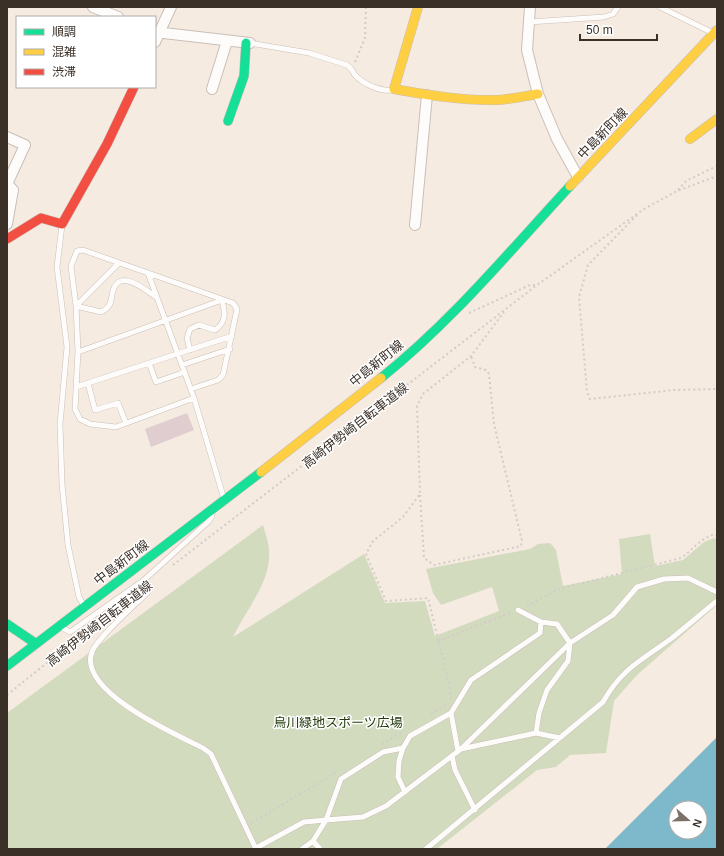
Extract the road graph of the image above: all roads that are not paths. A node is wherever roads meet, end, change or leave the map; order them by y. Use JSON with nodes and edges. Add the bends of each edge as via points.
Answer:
{"nodes":[{"id":1,"x":93,"y":7,"type":"edge"},
{"id":2,"x":171,"y":7,"type":"edge"},
{"id":3,"x":418,"y":7,"type":"edge"},
{"id":4,"x":530,"y":7,"type":"edge"},
{"id":5,"x":618,"y":7,"type":"edge"},
{"id":6,"x":660,"y":7,"type":"edge"},
{"id":7,"x":116,"y":16,"type":"edge"},
{"id":8,"x":529,"y":22,"type":"junction"},
{"id":9,"x":716,"y":33,"type":"edge"},
{"id":10,"x":156,"y":36,"type":"edge"},
{"id":11,"x":227,"y":41,"type":"junction"},
{"id":12,"x":248,"y":43,"type":"junction"},
{"id":13,"x":134,"y":88,"type":"edge"},
{"id":14,"x":212,"y":89,"type":"dead end"},
{"id":15,"x":394,"y":89,"type":"junction"},
{"id":16,"x":538,"y":94,"type":"junction"},
{"id":17,"x":427,"y":95,"type":"junction"},
{"id":18,"x":717,"y":119,"type":"edge"},
{"id":19,"x":228,"y":121,"type":"dead end"},
{"id":20,"x":7,"y":137,"type":"edge"},
{"id":21,"x":690,"y":139,"type":"dead end"},
{"id":22,"x":578,"y":177,"type":"junction"},
{"id":23,"x":7,"y":184,"type":"edge"},
{"id":24,"x":7,"y":224,"type":"edge"},
{"id":25,"x":62,"y":224,"type":"junction"},
{"id":26,"x":415,"y":225,"type":"dead end"},
{"id":27,"x":8,"y":236,"type":"edge"},
{"id":28,"x":119,"y":264,"type":"junction"},
{"id":29,"x":148,"y":273,"type":"junction"},
{"id":30,"x":156,"y":296,"type":"junction"},
{"id":31,"x":222,"y":300,"type":"junction"},
{"id":32,"x":76,"y":306,"type":"junction"},
{"id":33,"x":166,"y":320,"type":"junction"},
{"id":34,"x":232,"y":336,"type":"junction"},
{"id":35,"x":230,"y":349,"type":"junction"},
{"id":36,"x":190,"y":350,"type":"junction"},
{"id":37,"x":78,"y":352,"type":"junction"},
{"id":38,"x":178,"y":354,"type":"junction"},
{"id":39,"x":149,"y":363,"type":"junction"},
{"id":40,"x":182,"y":365,"type":"junction"},
{"id":41,"x":185,"y":372,"type":"junction"},
{"id":42,"x":88,"y":383,"type":"junction"},
{"id":43,"x":76,"y":387,"type":"junction"},
{"id":44,"x":191,"y":389,"type":"junction"},
{"id":45,"x":194,"y":398,"type":"junction"},
{"id":46,"x":126,"y":423,"type":"junction"},
{"id":47,"x":221,"y":503,"type":"junction"},
{"id":48,"x":144,"y":580,"type":"junction"},
{"id":49,"x":717,"y":592,"type":"edge"},
{"id":50,"x":717,"y":601,"type":"edge"},
{"id":51,"x":84,"y":606,"type":"junction"},
{"id":52,"x":518,"y":610,"type":"road end"},
{"id":53,"x":541,"y":622,"type":"junction"},
{"id":54,"x":7,"y":624,"type":"edge"},
{"id":55,"x":59,"y":626,"type":"junction"},
{"id":56,"x":35,"y":643,"type":"junction"},
{"id":57,"x":570,"y":643,"type":"junction"},
{"id":58,"x":7,"y":666,"type":"edge"},
{"id":59,"x":451,"y":713,"type":"junction"},
{"id":60,"x":536,"y":733,"type":"junction"},
{"id":61,"x":560,"y":738,"type":"junction"},
{"id":62,"x":404,"y":748,"type":"junction"},
{"id":63,"x":459,"y":750,"type":"junction"},
{"id":64,"x":452,"y":756,"type":"junction"},
{"id":65,"x":405,"y":792,"type":"junction"},
{"id":66,"x":475,"y":810,"type":"junction"},
{"id":67,"x":326,"y":820,"type":"junction"},
{"id":68,"x":313,"y":841,"type":"junction"},
{"id":69,"x":256,"y":849,"type":"edge"},
{"id":70,"x":302,"y":849,"type":"edge"},
{"id":71,"x":320,"y":849,"type":"edge"},
{"id":72,"x":426,"y":849,"type":"edge"}],
"edges":[{"from":1,"to":7,"type":"street"},
{"from":2,"to":10,"type":"street"},
{"from":3,"to":15,"type":"main road"},
{"from":4,"to":8,"type":"street"},
{"from":5,"to":8,"type":"lane","via":[[613,14],[604,17]]},
{"from":6,"to":9,"type":"lane"},
{"from":8,"to":16,"type":"street","via":[[527,50]]},
{"from":9,"to":22,"type":"main road","name":"中島新町線"},
{"from":10,"to":11,"type":"street","via":[[181,34]]},
{"from":11,"to":12,"type":"street"},
{"from":11,"to":14,"type":"street"},
{"from":12,"to":15,"type":"lane","via":[[309,53],[347,65],[369,84],[385,91]]},
{"from":12,"to":19,"type":"main road","via":[[244,76]]},
{"from":13,"to":25,"type":"main road","via":[[107,144]]},
{"from":15,"to":17,"type":"main road"},
{"from":16,"to":17,"type":"main road","via":[[510,99]]},
{"from":16,"to":22,"type":"street","via":[[556,139]]},
{"from":17,"to":26,"type":"street"},
{"from":18,"to":21,"type":"main road"},
{"from":20,"to":23,"type":"street","via":[[25,145]]},
{"from":22,"to":47,"type":"main road","name":"中島新町線","via":[[439,328],[407,357]]},
{"from":23,"to":24,"type":"street","via":[[13,190]]},
{"from":25,"to":27,"type":"main road","via":[[41,218]]},
{"from":25,"to":51,"type":"lane","via":[[57,267],[66,347],[60,424],[62,484],[68,545],[79,597]]},
{"from":28,"to":29,"type":"lane"},
{"from":28,"to":32,"type":"lane"},
{"from":28,"to":32,"type":"lane","via":[[84,250],[77,251],[71,266]]},
{"from":29,"to":30,"type":"lane"},
{"from":29,"to":31,"type":"lane"},
{"from":30,"to":32,"type":"lane","via":[[127,280],[119,282],[115,287],[112,302],[101,312]]},
{"from":30,"to":33,"type":"lane"},
{"from":31,"to":33,"type":"lane"},
{"from":31,"to":34,"type":"lane","via":[[233,303],[238,308]]},
{"from":31,"to":36,"type":"lane","via":[[225,311],[222,326],[215,330],[199,325],[190,329],[187,338]]},
{"from":32,"to":37,"type":"lane"},
{"from":33,"to":37,"type":"lane"},
{"from":33,"to":38,"type":"lane"},
{"from":34,"to":35,"type":"lane"},
{"from":34,"to":36,"type":"lane"},
{"from":35,"to":40,"type":"lane"},
{"from":35,"to":44,"type":"lane","via":[[223,375],[218,380]]},
{"from":36,"to":38,"type":"lane"},
{"from":37,"to":43,"type":"lane"},
{"from":38,"to":39,"type":"lane"},
{"from":38,"to":40,"type":"lane"},
{"from":39,"to":41,"type":"lane","via":[[156,382]]},
{"from":39,"to":42,"type":"lane"},
{"from":40,"to":41,"type":"lane"},
{"from":41,"to":44,"type":"lane"},
{"from":42,"to":43,"type":"lane"},
{"from":42,"to":46,"type":"lane","via":[[95,410],[118,403]]},
{"from":43,"to":46,"type":"lane","via":[[75,410],[80,418],[90,424],[116,427]]},
{"from":44,"to":45,"type":"lane"},
{"from":45,"to":46,"type":"lane"},
{"from":45,"to":47,"type":"lane"},
{"from":47,"to":48,"type":"lane","via":[[209,521]]},
{"from":47,"to":51,"type":"main road","name":"中島新町線"},
{"from":48,"to":55,"type":"lane","via":[[70,632]]},
{"from":48,"to":69,"type":"lane","via":[[148,584],[148,592],[96,644],[92,652],[90,659],[96,678],[130,709],[211,754]]},
{"from":49,"to":57,"type":"lane","via":[[688,578],[664,579],[637,587],[613,615]]},
{"from":50,"to":61,"type":"lane","via":[[672,638],[631,666],[613,684],[603,702]]},
{"from":51,"to":55,"type":"main road","name":"中島新町線"},
{"from":52,"to":53,"type":"lane"},
{"from":53,"to":57,"type":"lane","via":[[557,624]]},
{"from":53,"to":59,"type":"lane","via":[[540,633],[471,680]]},
{"from":54,"to":56,"type":"main road"},
{"from":55,"to":56,"type":"main road","name":"中島新町線"},
{"from":56,"to":58,"type":"main road","name":"中島新町線"},
{"from":57,"to":60,"type":"lane","via":[[568,661],[547,690],[539,713]]},
{"from":57,"to":63,"type":"lane"},
{"from":59,"to":62,"type":"lane","via":[[410,736]]},
{"from":59,"to":63,"type":"lane"},
{"from":60,"to":61,"type":"lane"},
{"from":60,"to":63,"type":"lane"},
{"from":61,"to":66,"type":"lane"},
{"from":62,"to":65,"type":"lane","via":[[399,761],[398,777]]},
{"from":62,"to":67,"type":"lane","via":[[383,752],[341,779]]},
{"from":63,"to":64,"type":"lane"},
{"from":64,"to":65,"type":"lane"},
{"from":64,"to":66,"type":"lane","via":[[455,770]]},
{"from":65,"to":67,"type":"lane","via":[[386,806],[363,817]]},
{"from":66,"to":72,"type":"lane"},
{"from":67,"to":68,"type":"lane"},
{"from":67,"to":69,"type":"lane","via":[[304,822]]},
{"from":68,"to":70,"type":"lane"},
{"from":68,"to":71,"type":"lane"}]}
